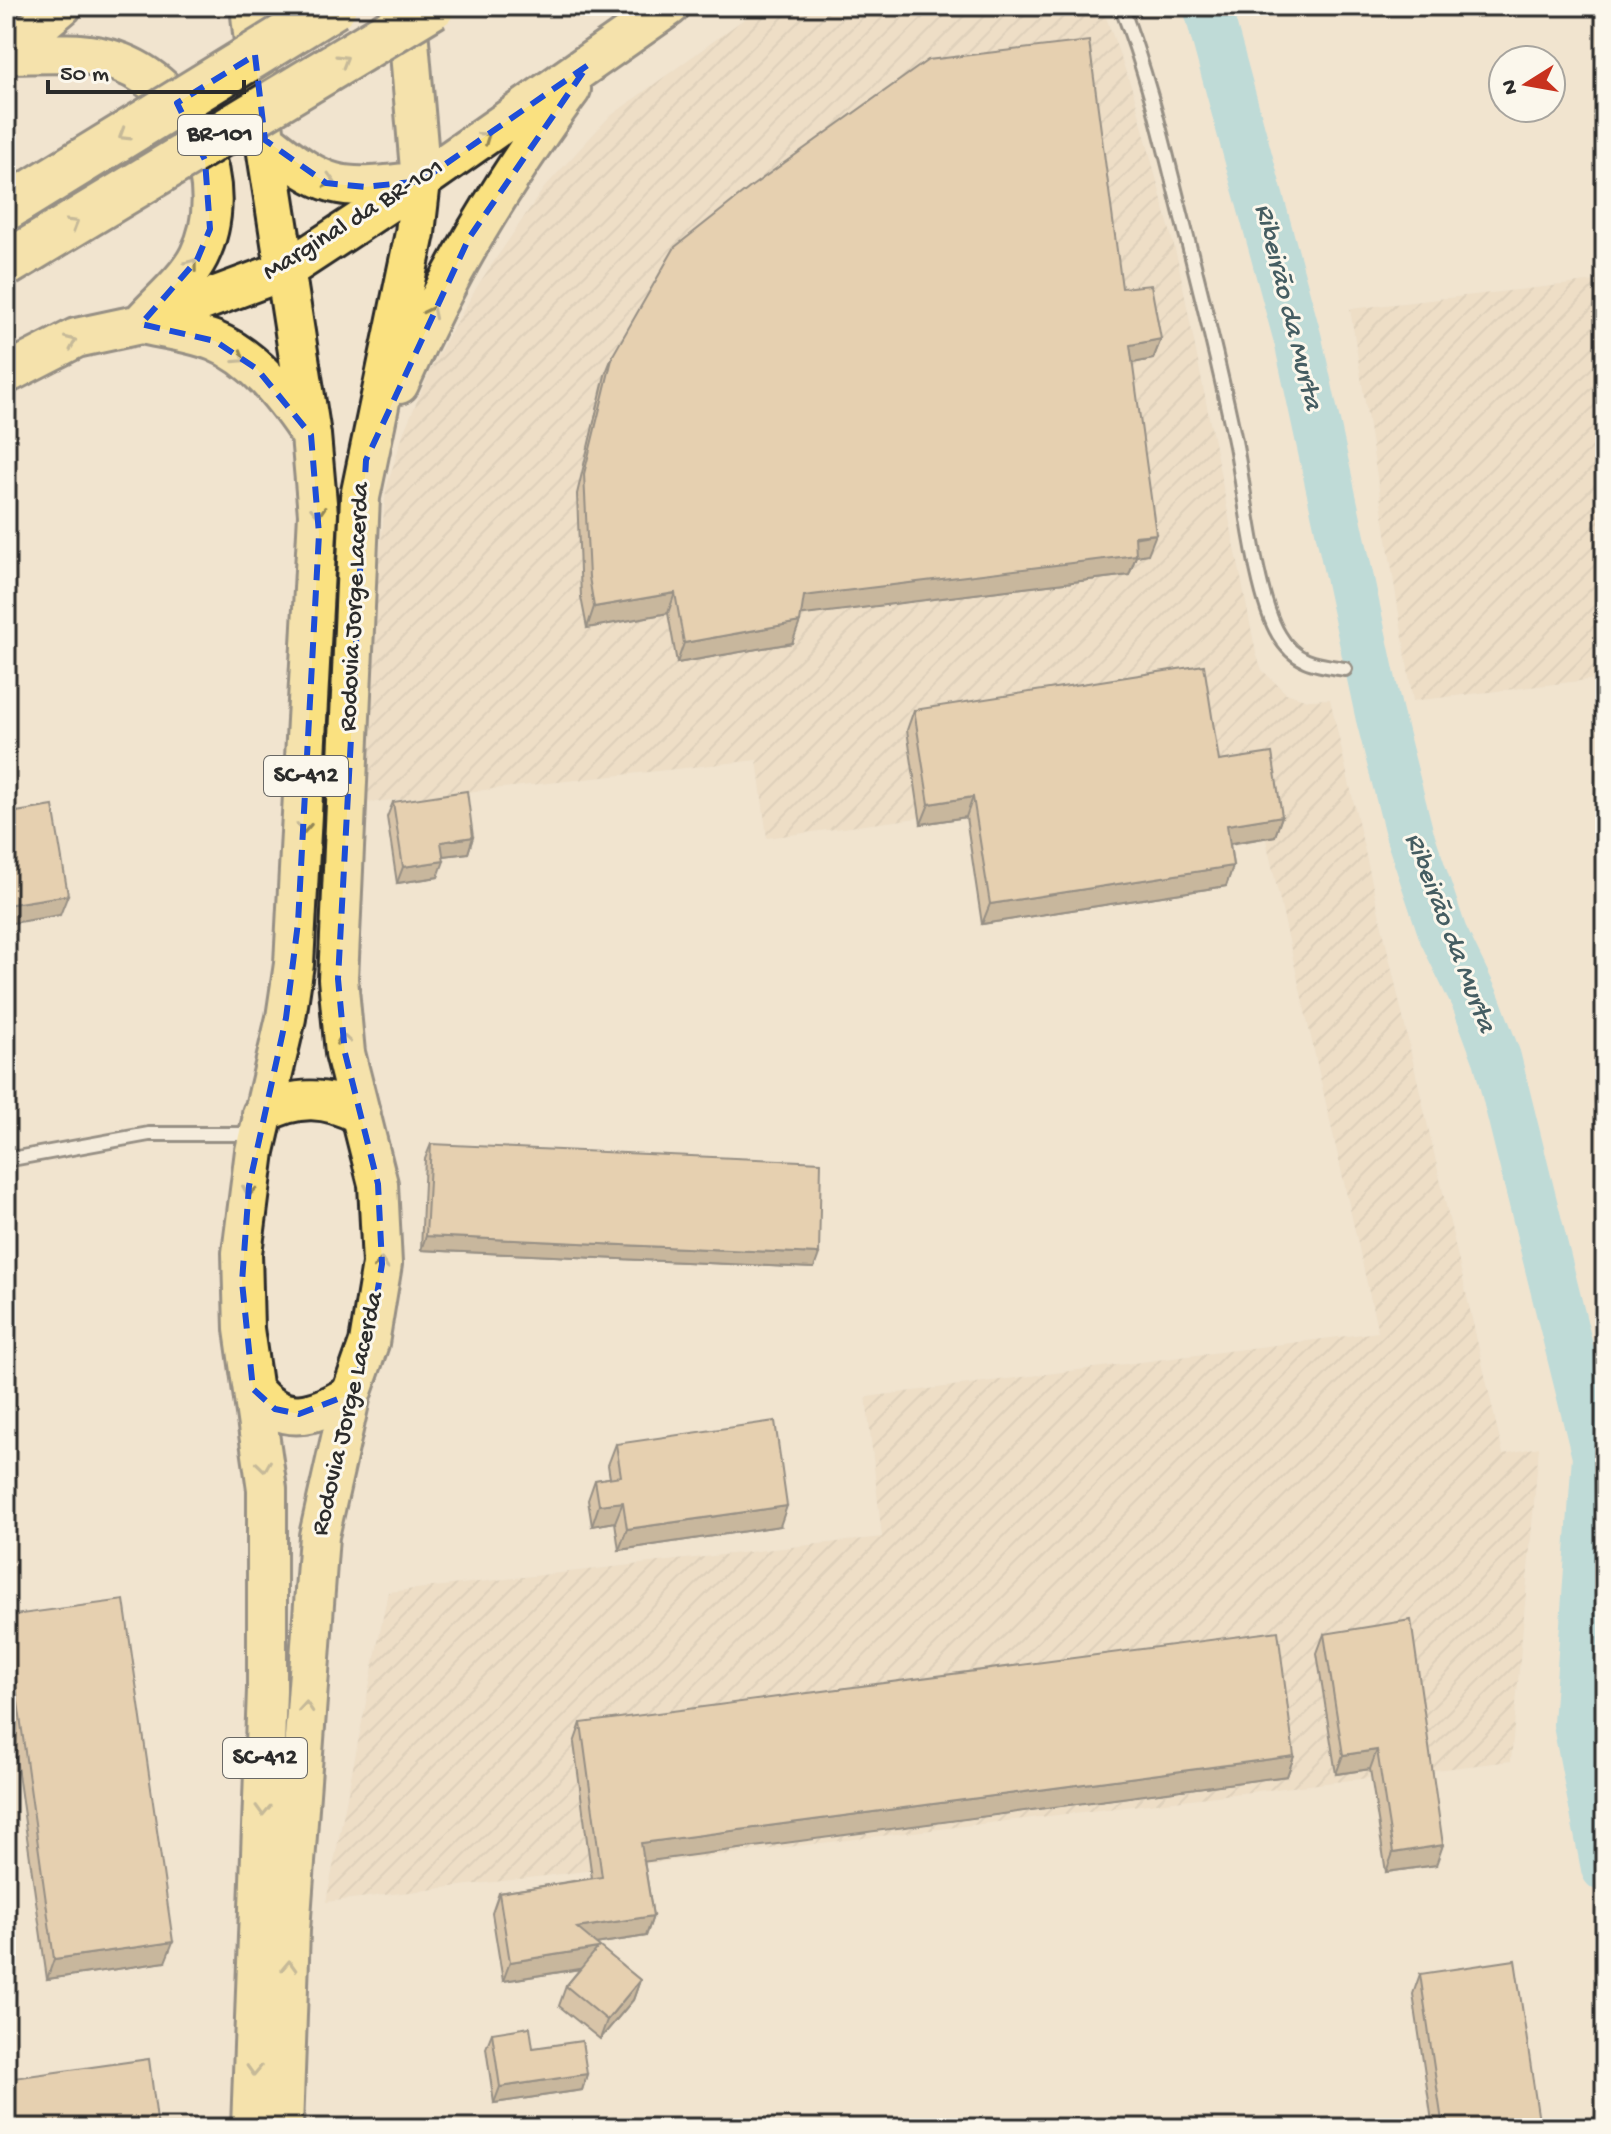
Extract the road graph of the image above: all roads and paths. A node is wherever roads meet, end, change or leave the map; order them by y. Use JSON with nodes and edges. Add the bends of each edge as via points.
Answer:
{"nodes":[{"id":1,"x":62,"y":6,"type":"edge"},
{"id":2,"x":250,"y":6,"type":"edge"},
{"id":3,"x":334,"y":6,"type":"edge"},
{"id":4,"x":406,"y":6,"type":"edge"},
{"id":5,"x":433,"y":6,"type":"edge"},
{"id":6,"x":670,"y":6,"type":"edge"},
{"id":7,"x":1121,"y":6,"type":"edge"},
{"id":8,"x":6,"y":54,"type":"edge"},
{"id":9,"x":588,"y":65,"type":"junction"},
{"id":10,"x":265,"y":140,"type":"junction"},
{"id":11,"x":421,"y":181,"type":"junction"},
{"id":12,"x":6,"y":208,"type":"edge"},
{"id":13,"x":6,"y":264,"type":"edge"},
{"id":14,"x":286,"y":270,"type":"junction"},
{"id":15,"x":141,"y":324,"type":"junction"},
{"id":16,"x":6,"y":374,"type":"edge"},
{"id":17,"x":311,"y":435,"type":"junction"},
{"id":18,"x":366,"y":460,"type":"junction"},
{"id":19,"x":1345,"y":669,"type":"dead end"},
{"id":20,"x":361,"y":1115,"type":"junction"},
{"id":21,"x":260,"y":1124,"type":"junction"},
{"id":22,"x":6,"y":1160,"type":"edge"},
{"id":23,"x":253,"y":1389,"type":"junction"},
{"id":24,"x":351,"y":1394,"type":"junction"},
{"id":25,"x":251,"y":2128,"type":"edge"},
{"id":26,"x":283,"y":2128,"type":"edge"}],
"edges":[{"from":1,"to":8,"type":"main road"},
{"from":2,"to":10,"type":"main road","name":"Rodovia Jorge Lacerda"},
{"from":3,"to":12,"type":"highway","number":"BR-101","one_way":true,"bridge":true},
{"from":4,"to":11,"type":"main road","name":"Rodovia Jorge Lacerda"},
{"from":13,"to":5,"type":"highway","number":"BR-101","one_way":true,"bridge":true},
{"from":6,"to":9,"type":"main road","name":"Marginal da BR-101"},
{"from":7,"to":19,"type":"lane","via":[[1143,61],[1192,258],[1266,604],[1292,653],[1307,664]]},
{"from":15,"to":8,"type":"main road","one_way":true,"via":[[197,260],[210,229],[212,198],[191,124],[171,94],[120,62],[84,54]]},
{"from":11,"to":9,"type":"main road","name":"Marginal da BR-101","one_way":true},
{"from":18,"to":9,"type":"main road","one_way":true,"via":[[428,315],[469,238]]},
{"from":10,"to":11,"type":"main road","one_way":true,"via":[[326,183],[365,187]]},
{"from":10,"to":14,"type":"main road","name":"Rodovia Jorge Lacerda"},
{"from":11,"to":14,"type":"main road","name":"Marginal da BR-101"},
{"from":11,"to":18,"type":"main road","name":"Rodovia Jorge Lacerda","number":"SC-412","via":[[415,233]]},
{"from":14,"to":15,"type":"main road","name":"Marginal da BR-101"},
{"from":14,"to":17,"type":"main road","name":"Rodovia Jorge Lacerda","number":"SC-412"},
{"from":16,"to":15,"type":"main road","name":"Marginal da BR-101","one_way":true,"via":[[76,338]]},
{"from":15,"to":17,"type":"main road","one_way":true,"via":[[215,341],[257,369]]},
{"from":17,"to":21,"type":"main road","name":"Rodovia Jorge Lacerda","number":"SC-412","one_way":true,"via":[[319,543],[298,923],[286,1018]]},
{"from":20,"to":18,"type":"main road","name":"Rodovia Jorge Lacerda","number":"SC-412","one_way":true,"via":[[345,1053],[338,979],[358,530]]},
{"from":20,"to":21,"type":"main road","via":[[311,1099],[277,1106]]},
{"from":24,"to":20,"type":"main road","name":"Rodovia Jorge Lacerda","number":"SC-412","one_way":true,"via":[[369,1343],[382,1264],[378,1184]]},
{"from":21,"to":22,"type":"lane","via":[[149,1134]]},
{"from":21,"to":23,"type":"main road","name":"Rodovia Jorge Lacerda","number":"SC-412","one_way":true,"via":[[242,1267]]},
{"from":23,"to":24,"type":"main road","via":[[275,1409],[299,1414],[329,1407]]},
{"from":23,"to":25,"type":"main road","name":"Rodovia Jorge Lacerda","number":"SC-412","one_way":true,"via":[[267,1489],[267,1644]]},
{"from":26,"to":24,"type":"main road","name":"Rodovia Jorge Lacerda","number":"SC-412","one_way":true,"via":[[290,1930],[317,1551]]}]}
